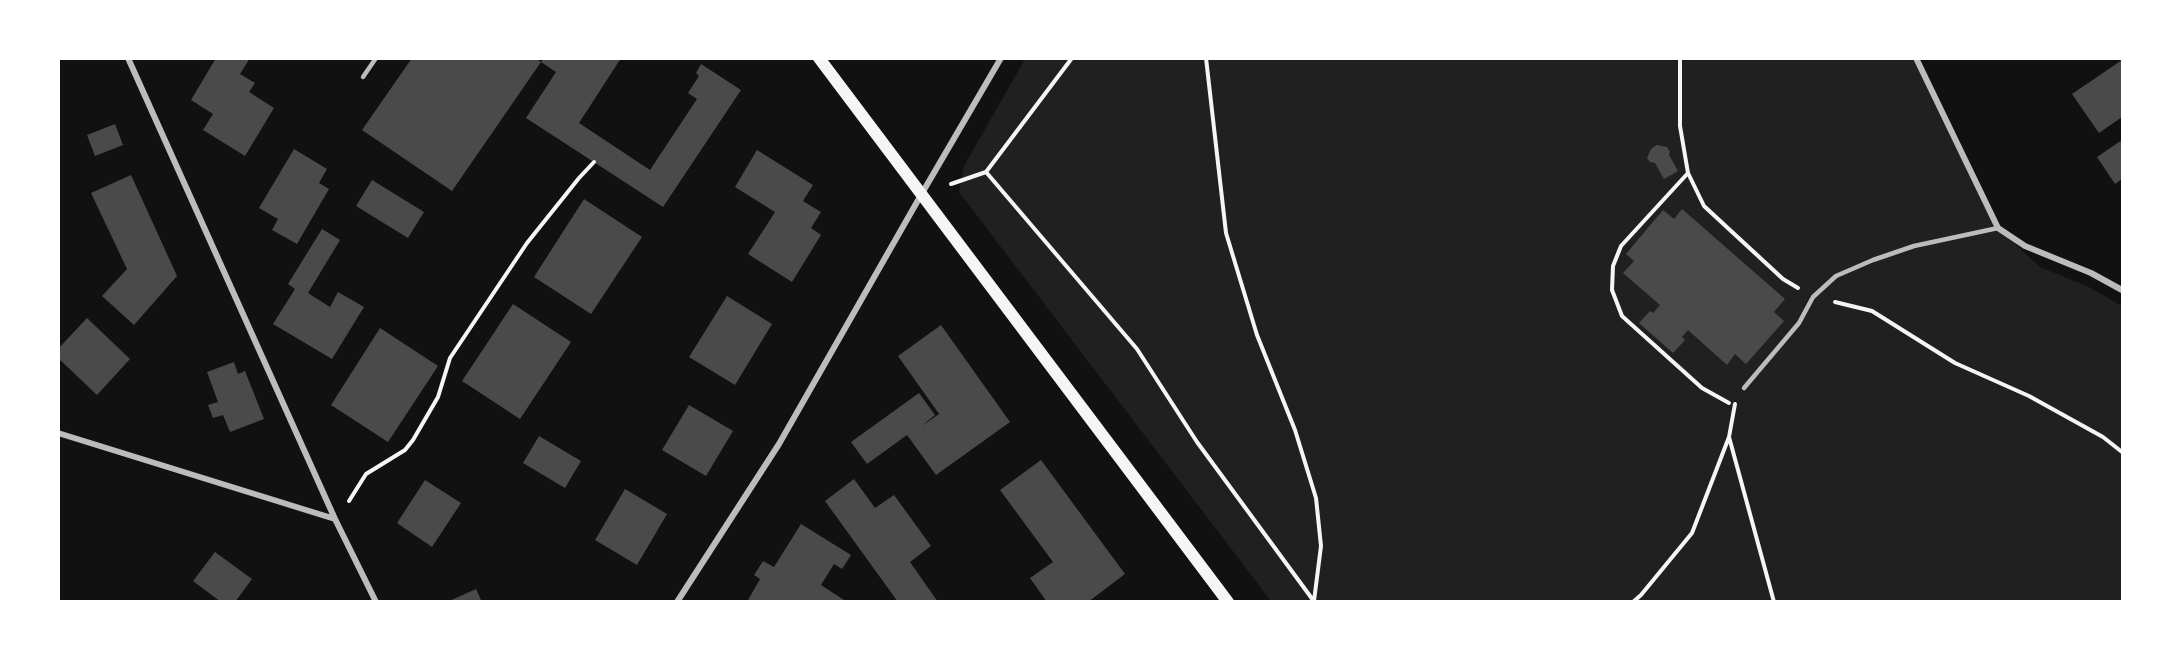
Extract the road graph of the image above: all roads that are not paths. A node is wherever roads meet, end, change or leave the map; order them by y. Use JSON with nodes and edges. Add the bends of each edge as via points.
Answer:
{"nodes":[{"id":1,"x":128,"y":58,"type":"edge"},
{"id":2,"x":376,"y":58,"type":"edge"},
{"id":3,"x":819,"y":58,"type":"edge"},
{"id":4,"x":1001,"y":58,"type":"edge"},
{"id":5,"x":1916,"y":58,"type":"edge"},
{"id":6,"x":363,"y":77,"type":"dead end"},
{"id":7,"x":921,"y":195,"type":"junction"},
{"id":8,"x":1998,"y":228,"type":"junction"},
{"id":9,"x":2122,"y":290,"type":"edge"},
{"id":10,"x":1744,"y":388,"type":"road end"},
{"id":11,"x":58,"y":433,"type":"edge"},
{"id":12,"x":335,"y":519,"type":"junction"},
{"id":13,"x":376,"y":602,"type":"edge"},
{"id":14,"x":677,"y":602,"type":"edge"},
{"id":15,"x":1228,"y":602,"type":"edge"}],
"edges":[{"from":1,"to":12,"type":"street"},
{"from":2,"to":6,"type":"lane"},
{"from":3,"to":7,"type":"main road"},
{"from":4,"to":7,"type":"street"},
{"from":5,"to":8,"type":"street"},
{"from":7,"to":14,"type":"street","via":[[779,444]]},
{"from":7,"to":15,"type":"main road"},
{"from":8,"to":9,"type":"street","via":[[2025,246]]},
{"from":8,"to":10,"type":"lane","via":[[1914,246],[1836,276],[1813,297],[1799,323]]},
{"from":11,"to":12,"type":"street"},
{"from":12,"to":13,"type":"street"}]}
